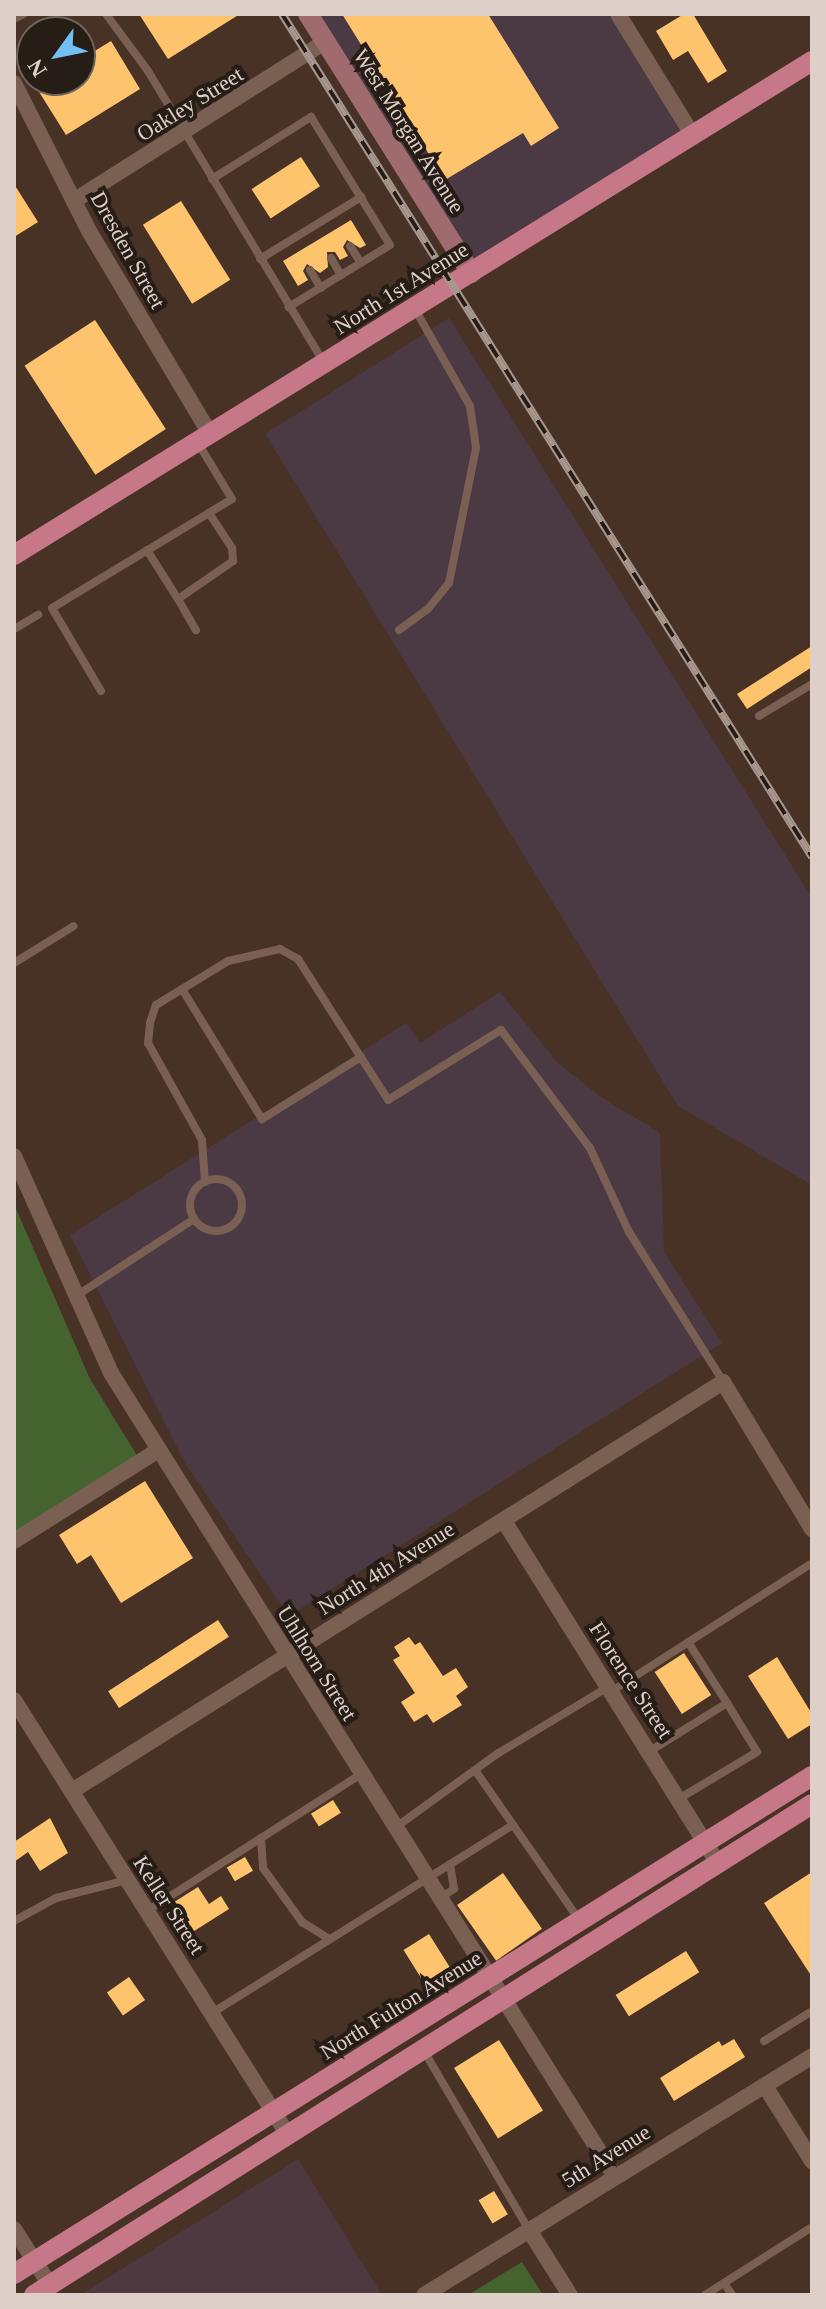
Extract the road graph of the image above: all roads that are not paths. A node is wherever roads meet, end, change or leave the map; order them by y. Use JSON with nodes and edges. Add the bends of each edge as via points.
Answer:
{"nodes":[{"id":1,"x":24,"y":14,"type":"edge"},
{"id":2,"x":106,"y":14,"type":"edge"},
{"id":3,"x":308,"y":14,"type":"edge"},
{"id":4,"x":623,"y":16,"type":"edge"},
{"id":5,"x":14,"y":19,"type":"edge"},
{"id":6,"x":325,"y":42,"type":"junction"},
{"id":7,"x":812,"y":61,"type":"edge"},
{"id":8,"x":14,"y":83,"type":"edge"},
{"id":9,"x":185,"y":133,"type":"junction"},
{"id":10,"x":693,"y":136,"type":"junction"},
{"id":11,"x":212,"y":179,"type":"junction"},
{"id":12,"x":361,"y":197,"type":"junction"},
{"id":13,"x":75,"y":200,"type":"junction"},
{"id":14,"x":350,"y":246,"type":"dead end"},
{"id":15,"x":331,"y":258,"type":"dead end"},
{"id":16,"x":260,"y":259,"type":"junction"},
{"id":17,"x":361,"y":263,"type":"junction"},
{"id":18,"x":310,"y":270,"type":"dead end"},
{"id":19,"x":471,"y":273,"type":"junction"},
{"id":20,"x":341,"y":275,"type":"junction"},
{"id":21,"x":321,"y":288,"type":"junction"},
{"id":22,"x":289,"y":307,"type":"junction"},
{"id":23,"x":414,"y":308,"type":"junction"},
{"id":24,"x":325,"y":364,"type":"junction"},
{"id":25,"x":204,"y":438,"type":"junction"},
{"id":26,"x":209,"y":513,"type":"junction"},
{"id":27,"x":147,"y":550,"type":"junction"},
{"id":28,"x":14,"y":555,"type":"edge"},
{"id":29,"x":178,"y":599,"type":"junction"},
{"id":30,"x":38,"y":615,"type":"dead end"},
{"id":31,"x":15,"y":627,"type":"edge"},
{"id":32,"x":196,"y":630,"type":"dead end"},
{"id":33,"x":399,"y":630,"type":"dead end"},
{"id":34,"x":812,"y":684,"type":"edge"},
{"id":35,"x":101,"y":691,"type":"dead end"},
{"id":36,"x":759,"y":716,"type":"dead end"},
{"id":37,"x":74,"y":926,"type":"dead end"},
{"id":38,"x":14,"y":963,"type":"edge"},
{"id":39,"x":182,"y":989,"type":"junction"},
{"id":40,"x":361,"y":1057,"type":"junction"},
{"id":41,"x":14,"y":1156,"type":"edge"},
{"id":42,"x":205,"y":1182,"type":"junction"},
{"id":43,"x":194,"y":1219,"type":"junction"},
{"id":44,"x":76,"y":1296,"type":"junction"},
{"id":45,"x":723,"y":1382,"type":"junction"},
{"id":46,"x":157,"y":1451,"type":"junction"},
{"id":47,"x":504,"y":1521,"type":"junction"},
{"id":48,"x":812,"y":1529,"type":"edge"},
{"id":49,"x":14,"y":1541,"type":"edge"},
{"id":50,"x":812,"y":1563,"type":"edge"},
{"id":51,"x":688,"y":1642,"type":"junction"},
{"id":52,"x":286,"y":1656,"type":"junction"},
{"id":53,"x":610,"y":1688,"type":"junction"},
{"id":54,"x":14,"y":1700,"type":"edge"},
{"id":55,"x":727,"y":1703,"type":"junction"},
{"id":56,"x":650,"y":1751,"type":"junction"},
{"id":57,"x":477,"y":1773,"type":"junction"},
{"id":58,"x":361,"y":1774,"type":"junction"},
{"id":59,"x":812,"y":1776,"type":"edge"},
{"id":60,"x":72,"y":1791,"type":"junction"},
{"id":61,"x":680,"y":1798,"type":"junction"},
{"id":62,"x":812,"y":1804,"type":"edge"},
{"id":63,"x":513,"y":1825,"type":"junction"},
{"id":64,"x":396,"y":1828,"type":"junction"},
{"id":65,"x":261,"y":1838,"type":"junction"},
{"id":66,"x":706,"y":1843,"type":"junction"},
{"id":67,"x":450,"y":1864,"type":"junction"},
{"id":68,"x":718,"y":1864,"type":"junction"},
{"id":69,"x":427,"y":1878,"type":"junction"},
{"id":70,"x":127,"y":1880,"type":"junction"},
{"id":71,"x":440,"y":1899,"type":"junction"},
{"id":72,"x":147,"y":1911,"type":"junction"},
{"id":73,"x":14,"y":1921,"type":"edge"},
{"id":74,"x":579,"y":1921,"type":"junction"},
{"id":75,"x":329,"y":1939,"type":"junction"},
{"id":76,"x":490,"y":1978,"type":"junction"},
{"id":77,"x":505,"y":1999,"type":"junction"},
{"id":78,"x":812,"y":2011,"type":"edge"},
{"id":79,"x":212,"y":2013,"type":"junction"},
{"id":80,"x":764,"y":2041,"type":"dead end"},
{"id":81,"x":423,"y":2050,"type":"junction"},
{"id":82,"x":812,"y":2056,"type":"edge"},
{"id":83,"x":765,"y":2086,"type":"junction"},
{"id":84,"x":273,"y":2111,"type":"junction"},
{"id":85,"x":288,"y":2135,"type":"junction"},
{"id":86,"x":812,"y":2161,"type":"edge"},
{"id":87,"x":614,"y":2175,"type":"junction"},
{"id":88,"x":812,"y":2227,"type":"edge"},
{"id":89,"x":14,"y":2229,"type":"edge"},
{"id":90,"x":529,"y":2230,"type":"junction"},
{"id":91,"x":34,"y":2261,"type":"junction"},
{"id":92,"x":14,"y":2274,"type":"edge"},
{"id":93,"x":724,"y":2283,"type":"junction"},
{"id":94,"x":42,"y":2290,"type":"edge"},
{"id":95,"x":424,"y":2295,"type":"edge"},
{"id":96,"x":570,"y":2295,"type":"edge"},
{"id":97,"x":705,"y":2295,"type":"edge"},
{"id":98,"x":732,"y":2295,"type":"edge"}],
"edges":[{"from":1,"to":5,"type":"lane"},
{"from":2,"to":9,"type":"lane"},
{"from":3,"to":6,"type":"street","name":"West Morgan Avenue"},
{"from":4,"to":10,"type":"street"},
{"from":6,"to":9,"type":"street","name":"Oakley Street"},
{"from":6,"to":19,"type":"street","name":"West Morgan Avenue"},
{"from":7,"to":10,"type":"main road","name":"North 1st Avenue"},
{"from":8,"to":13,"type":"street","name":"Dresden Street"},
{"from":9,"to":11,"type":"lane"},
{"from":9,"to":13,"type":"street","name":"Oakley Street"},
{"from":10,"to":19,"type":"main road","name":"North 1st Avenue"},
{"from":11,"to":12,"type":"lane","via":[[311,117]]},
{"from":11,"to":16,"type":"lane"},
{"from":12,"to":16,"type":"lane"},
{"from":12,"to":17,"type":"lane","via":[[390,245]]},
{"from":13,"to":25,"type":"street","name":"Dresden Street"},
{"from":14,"to":17,"type":"lane"},
{"from":15,"to":20,"type":"lane"},
{"from":16,"to":22,"type":"lane"},
{"from":17,"to":20,"type":"lane"},
{"from":18,"to":21,"type":"lane"},
{"from":19,"to":23,"type":"main road","name":"North 1st Avenue"},
{"from":20,"to":21,"type":"lane"},
{"from":21,"to":22,"type":"lane"},
{"from":22,"to":24,"type":"lane"},
{"from":23,"to":24,"type":"main road","name":"North 1st Avenue"},
{"from":23,"to":33,"type":"lane","via":[[470,406],[476,448],[449,583],[428,609]]},
{"from":24,"to":25,"type":"main road","name":"North 1st Avenue"},
{"from":25,"to":26,"type":"lane","via":[[232,499]]},
{"from":25,"to":28,"type":"main road","name":"North 1st Avenue"},
{"from":26,"to":27,"type":"lane"},
{"from":26,"to":29,"type":"lane","via":[[232,548],[233,561]]},
{"from":27,"to":29,"type":"lane"},
{"from":27,"to":35,"type":"lane","via":[[52,608]]},
{"from":29,"to":32,"type":"lane"},
{"from":30,"to":31,"type":"lane"},
{"from":34,"to":36,"type":"lane"},
{"from":37,"to":38,"type":"lane"},
{"from":39,"to":40,"type":"lane","via":[[228,961],[280,949],[298,959]]},
{"from":39,"to":40,"type":"lane","via":[[262,1119]]},
{"from":39,"to":42,"type":"lane","via":[[156,1005],[148,1043],[202,1140]]},
{"from":40,"to":45,"type":"lane","via":[[388,1100],[501,1030],[590,1148],[629,1232]]},
{"from":41,"to":44,"type":"street","name":"Uhlhorn Street"},
{"from":42,"to":43,"type":"lane","via":[[191,1199]]},
{"from":42,"to":43,"type":"lane","via":[[233,1186],[241,1200],[240,1216],[221,1231],[205,1229]]},
{"from":43,"to":44,"type":"lane"},
{"from":44,"to":46,"type":"street","name":"Uhlhorn Street","via":[[111,1373]]},
{"from":45,"to":47,"type":"street","name":"North 4th Avenue"},
{"from":45,"to":48,"type":"street"},
{"from":46,"to":49,"type":"street"},
{"from":46,"to":52,"type":"street","name":"Uhlhorn Street"},
{"from":47,"to":52,"type":"street","name":"North 4th Avenue"},
{"from":47,"to":53,"type":"street","name":"Florence Street"},
{"from":50,"to":51,"type":"lane"},
{"from":51,"to":53,"type":"lane"},
{"from":51,"to":55,"type":"lane"},
{"from":52,"to":58,"type":"street","name":"Uhlhorn Street"},
{"from":52,"to":60,"type":"street","name":"North 4th Avenue"},
{"from":53,"to":56,"type":"street","name":"Florence Street"},
{"from":53,"to":57,"type":"lane","via":[[497,1754]]},
{"from":54,"to":60,"type":"street","name":"Keller Street"},
{"from":55,"to":56,"type":"lane"},
{"from":55,"to":61,"type":"lane","via":[[757,1752]]},
{"from":56,"to":61,"type":"street","name":"Florence Street"},
{"from":57,"to":63,"type":"lane"},
{"from":57,"to":64,"type":"lane"},
{"from":58,"to":64,"type":"street","name":"Uhlhorn Street"},
{"from":58,"to":65,"type":"lane"},
{"from":59,"to":66,"type":"main road","name":"North Fulton Avenue"},
{"from":60,"to":70,"type":"street","name":"Keller Street"},
{"from":61,"to":66,"type":"street","name":"Florence Street"},
{"from":62,"to":68,"type":"main road"},
{"from":63,"to":67,"type":"lane"},
{"from":63,"to":74,"type":"lane"},
{"from":64,"to":69,"type":"street","name":"Uhlhorn Street"},
{"from":65,"to":72,"type":"lane"},
{"from":65,"to":75,"type":"lane","via":[[263,1868],[302,1922]]},
{"from":66,"to":68,"type":"street","name":"Florence Street"},
{"from":66,"to":74,"type":"main road","name":"North Fulton Avenue"},
{"from":67,"to":69,"type":"lane"},
{"from":67,"to":71,"type":"lane","via":[[454,1889]]},
{"from":68,"to":77,"type":"main road"},
{"from":69,"to":71,"type":"street","name":"Uhlhorn Street"},
{"from":69,"to":75,"type":"lane"},
{"from":70,"to":72,"type":"street","name":"Keller Street"},
{"from":70,"to":73,"type":"lane","via":[[56,1898]]},
{"from":71,"to":76,"type":"street","name":"Uhlhorn Street"},
{"from":72,"to":79,"type":"street","name":"Keller Street"},
{"from":74,"to":76,"type":"main road","name":"North Fulton Avenue"},
{"from":75,"to":79,"type":"lane"},
{"from":76,"to":77,"type":"street","name":"Uhlhorn Street"},
{"from":76,"to":84,"type":"main road","name":"North Fulton Avenue"},
{"from":77,"to":81,"type":"main road"},
{"from":77,"to":87,"type":"street","name":"Uhlhorn Street"},
{"from":78,"to":80,"type":"lane"},
{"from":79,"to":84,"type":"street","name":"Keller Street"},
{"from":81,"to":85,"type":"main road"},
{"from":81,"to":90,"type":"lane"},
{"from":82,"to":83,"type":"street","name":"5th Avenue"},
{"from":83,"to":86,"type":"street"},
{"from":83,"to":87,"type":"street","name":"5th Avenue"},
{"from":84,"to":85,"type":"street","name":"Keller Street"},
{"from":84,"to":91,"type":"main road","name":"North Fulton Avenue"},
{"from":85,"to":94,"type":"main road"},
{"from":87,"to":90,"type":"street","name":"5th Avenue"},
{"from":88,"to":93,"type":"lane"},
{"from":89,"to":91,"type":"street"},
{"from":90,"to":95,"type":"street","name":"5th Avenue"},
{"from":90,"to":96,"type":"street"},
{"from":91,"to":92,"type":"main road","name":"North Fulton Avenue"},
{"from":91,"to":94,"type":"street"},
{"from":93,"to":97,"type":"lane"},
{"from":93,"to":98,"type":"lane"}]}
